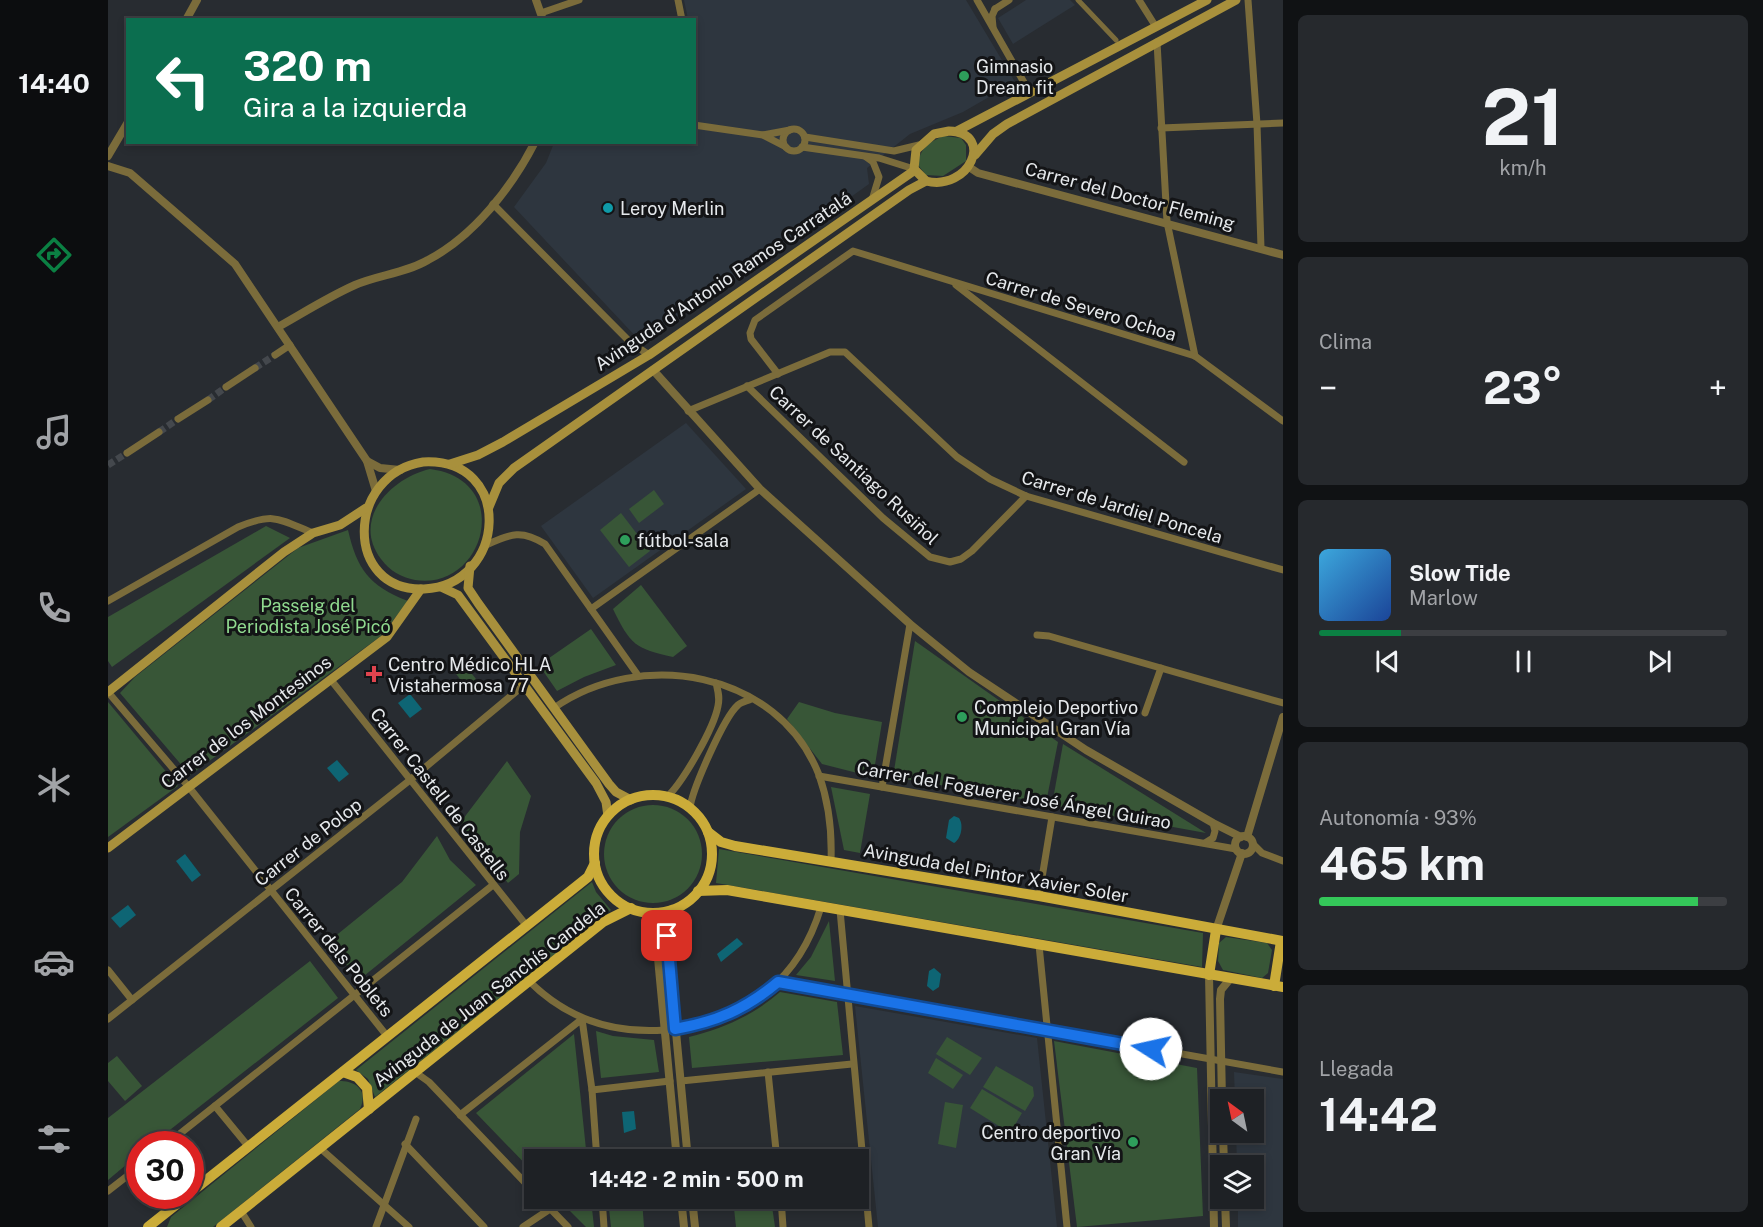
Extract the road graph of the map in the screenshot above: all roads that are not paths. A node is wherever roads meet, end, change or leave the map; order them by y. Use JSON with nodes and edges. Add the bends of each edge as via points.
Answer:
{"nodes":[{"id":1,"x":197,"y":0,"type":"edge"},
{"id":2,"x":536,"y":0,"type":"edge"},
{"id":3,"x":579,"y":0,"type":"edge"},
{"id":4,"x":678,"y":0,"type":"edge"},
{"id":5,"x":1009,"y":0,"type":"edge"},
{"id":6,"x":1078,"y":0,"type":"edge"},
{"id":7,"x":1139,"y":0,"type":"edge"},
{"id":8,"x":1208,"y":0,"type":"edge"},
{"id":9,"x":1236,"y":0,"type":"edge"},
{"id":10,"x":1248,"y":0,"type":"edge"},
{"id":11,"x":977,"y":1,"type":"edge"},
{"id":12,"x":995,"y":9,"type":"junction"},
{"id":13,"x":542,"y":16,"type":"edge"},
{"id":14,"x":187,"y":18,"type":"edge"},
{"id":15,"x":682,"y":18,"type":"edge"},
{"id":16,"x":1156,"y":27,"type":"junction"},
{"id":17,"x":994,"y":29,"type":"junction"},
{"id":18,"x":1116,"y":40,"type":"dead end"},
{"id":19,"x":1157,"y":42,"type":"junction"},
{"id":20,"x":1030,"y":93,"type":"junction"},
{"id":21,"x":1283,"y":123,"type":"edge"},
{"id":22,"x":1257,"y":124,"type":"junction"},
{"id":23,"x":126,"y":125,"type":"edge"},
{"id":24,"x":696,"y":125,"type":"edge"},
{"id":25,"x":1161,"y":128,"type":"junction"},
{"id":26,"x":790,"y":130,"type":"junction"},
{"id":27,"x":957,"y":131,"type":"junction"},
{"id":28,"x":763,"y":135,"type":"junction"},
{"id":29,"x":805,"y":137,"type":"junction"},
{"id":30,"x":534,"y":144,"type":"edge"},
{"id":31,"x":919,"y":145,"type":"junction"},
{"id":32,"x":786,"y":147,"type":"junction"},
{"id":33,"x":802,"y":147,"type":"junction"},
{"id":34,"x":861,"y":155,"type":"junction"},
{"id":35,"x":975,"y":155,"type":"junction"},
{"id":36,"x":108,"y":156,"type":"edge"},
{"id":37,"x":108,"y":166,"type":"edge"},
{"id":38,"x":969,"y":167,"type":"junction"},
{"id":39,"x":914,"y":169,"type":"junction"},
{"id":40,"x":926,"y":181,"type":"junction"},
{"id":41,"x":872,"y":200,"type":"junction"},
{"id":42,"x":493,"y":204,"type":"junction"},
{"id":43,"x":1167,"y":222,"type":"junction"},
{"id":44,"x":1261,"y":248,"type":"junction"},
{"id":45,"x":1283,"y":255,"type":"edge"},
{"id":46,"x":951,"y":282,"type":"junction"},
{"id":47,"x":278,"y":327,"type":"junction"},
{"id":48,"x":290,"y":345,"type":"junction"},
{"id":49,"x":275,"y":355,"type":"tunnel mouth"},
{"id":50,"x":649,"y":355,"type":"junction"},
{"id":51,"x":1195,"y":356,"type":"junction"},
{"id":52,"x":255,"y":368,"type":"tunnel mouth"},
{"id":53,"x":653,"y":370,"type":"junction"},
{"id":54,"x":778,"y":374,"type":"junction"},
{"id":55,"x":747,"y":386,"type":"junction"},
{"id":56,"x":226,"y":387,"type":"tunnel mouth"},
{"id":57,"x":208,"y":400,"type":"tunnel mouth"},
{"id":58,"x":688,"y":411,"type":"junction"},
{"id":59,"x":178,"y":419,"type":"tunnel mouth"},
{"id":60,"x":1283,"y":421,"type":"edge"},
{"id":61,"x":159,"y":432,"type":"tunnel mouth"},
{"id":62,"x":127,"y":453,"type":"tunnel mouth"},
{"id":63,"x":367,"y":461,"type":"junction"},
{"id":64,"x":1184,"y":462,"type":"dead end"},
{"id":65,"x":450,"y":464,"type":"junction"},
{"id":66,"x":400,"y":471,"type":"junction"},
{"id":67,"x":760,"y":489,"type":"junction"},
{"id":68,"x":376,"y":491,"type":"junction"},
{"id":69,"x":1026,"y":496,"type":"junction"},
{"id":70,"x":489,"y":507,"type":"junction"},
{"id":71,"x":366,"y":508,"type":"junction"},
{"id":72,"x":313,"y":533,"type":"junction"},
{"id":73,"x":486,"y":545,"type":"junction"},
{"id":74,"x":470,"y":566,"type":"junction"},
{"id":75,"x":1283,"y":570,"type":"edge"},
{"id":76,"x":441,"y":586,"type":"junction"},
{"id":77,"x":421,"y":589,"type":"junction"},
{"id":78,"x":108,"y":601,"type":"edge"},
{"id":79,"x":591,"y":609,"type":"junction"},
{"id":80,"x":910,"y":624,"type":"junction"},
{"id":81,"x":1037,"y":635,"type":"dead end"},
{"id":82,"x":1161,"y":668,"type":"junction"},
{"id":83,"x":637,"y":674,"type":"junction"},
{"id":84,"x":331,"y":680,"type":"junction"},
{"id":85,"x":716,"y":682,"type":"junction"},
{"id":86,"x":524,"y":685,"type":"junction"},
{"id":87,"x":108,"y":692,"type":"edge"},
{"id":88,"x":751,"y":699,"type":"junction"},
{"id":89,"x":1283,"y":703,"type":"edge"},
{"id":90,"x":554,"y":708,"type":"junction"},
{"id":91,"x":1145,"y":713,"type":"dead end"},
{"id":92,"x":1283,"y":717,"type":"edge"},
{"id":93,"x":819,"y":776,"type":"junction"},
{"id":94,"x":410,"y":780,"type":"junction"},
{"id":95,"x":189,"y":786,"type":"junction"},
{"id":96,"x":882,"y":787,"type":"junction"},
{"id":97,"x":668,"y":797,"type":"junction"},
{"id":98,"x":631,"y":800,"type":"junction"},
{"id":99,"x":690,"y":808,"type":"junction"},
{"id":100,"x":609,"y":816,"type":"junction"},
{"id":101,"x":1052,"y":817,"type":"junction"},
{"id":102,"x":1212,"y":823,"type":"junction"},
{"id":103,"x":708,"y":832,"type":"junction"},
{"id":104,"x":1205,"y":843,"type":"junction"},
{"id":105,"x":1243,"y":844,"type":"junction"},
{"id":106,"x":108,"y":848,"type":"edge"},
{"id":107,"x":831,"y":861,"type":"junction"},
{"id":108,"x":1283,"y":861,"type":"edge"},
{"id":109,"x":595,"y":863,"type":"junction"},
{"id":110,"x":493,"y":885,"type":"junction"},
{"id":111,"x":271,"y":890,"type":"junction"},
{"id":112,"x":698,"y":891,"type":"junction"},
{"id":113,"x":1039,"y":896,"type":"junction"},
{"id":114,"x":821,"y":907,"type":"junction"},
{"id":115,"x":631,"y":908,"type":"junction"},
{"id":116,"x":672,"y":909,"type":"junction"},
{"id":117,"x":840,"y":910,"type":"junction"},
{"id":118,"x":649,"y":912,"type":"junction"},
{"id":119,"x":526,"y":925,"type":"junction"},
{"id":120,"x":1216,"y":930,"type":"junction"},
{"id":121,"x":1282,"y":941,"type":"edge"},
{"id":122,"x":1039,"y":945,"type":"junction"},
{"id":123,"x":108,"y":970,"type":"edge"},
{"id":124,"x":1209,"y":975,"type":"junction"},
{"id":125,"x":1230,"y":979,"type":"junction"},
{"id":126,"x":529,"y":981,"type":"junction"},
{"id":127,"x":778,"y":982,"type":"junction"},
{"id":128,"x":1279,"y":986,"type":"edge"},
{"id":129,"x":354,"y":995,"type":"junction"},
{"id":130,"x":846,"y":995,"type":"junction"},
{"id":131,"x":132,"y":1000,"type":"junction"},
{"id":132,"x":108,"y":1019,"type":"edge"},
{"id":133,"x":582,"y":1019,"type":"junction"},
{"id":134,"x":675,"y":1029,"type":"junction"},
{"id":135,"x":665,"y":1030,"type":"junction"},
{"id":136,"x":1046,"y":1031,"type":"junction"},
{"id":137,"x":387,"y":1036,"type":"junction"},
{"id":138,"x":1211,"y":1059,"type":"junction"},
{"id":139,"x":1222,"y":1061,"type":"junction"},
{"id":140,"x":852,"y":1064,"type":"junction"},
{"id":141,"x":343,"y":1072,"type":"junction"},
{"id":142,"x":415,"y":1072,"type":"junction"},
{"id":143,"x":768,"y":1072,"type":"junction"},
{"id":144,"x":1283,"y":1072,"type":"edge"},
{"id":145,"x":670,"y":1081,"type":"junction"},
{"id":146,"x":681,"y":1081,"type":"junction"},
{"id":147,"x":1222,"y":1089,"type":"edge"},
{"id":148,"x":592,"y":1090,"type":"junction"},
{"id":149,"x":215,"y":1106,"type":"junction"},
{"id":150,"x":369,"y":1109,"type":"junction"},
{"id":151,"x":460,"y":1115,"type":"junction"},
{"id":152,"x":416,"y":1119,"type":"dead end"},
{"id":153,"x":183,"y":1131,"type":"edge"},
{"id":154,"x":405,"y":1144,"type":"junction"},
{"id":155,"x":248,"y":1146,"type":"junction"},
{"id":156,"x":320,"y":1148,"type":"junction"},
{"id":157,"x":596,"y":1149,"type":"edge"},
{"id":158,"x":676,"y":1149,"type":"edge"},
{"id":159,"x":687,"y":1149,"type":"edge"},
{"id":160,"x":776,"y":1149,"type":"edge"},
{"id":161,"x":859,"y":1149,"type":"edge"},
{"id":162,"x":126,"y":1177,"type":"edge"},
{"id":163,"x":204,"y":1181,"type":"edge"},
{"id":164,"x":524,"y":1182,"type":"edge"},
{"id":165,"x":108,"y":1191,"type":"edge"},
{"id":166,"x":383,"y":1202,"type":"junction"},
{"id":167,"x":173,"y":1209,"type":"edge"},
{"id":168,"x":550,"y":1209,"type":"joint"},
{"id":169,"x":603,"y":1209,"type":"edge"},
{"id":170,"x":682,"y":1209,"type":"edge"},
{"id":171,"x":693,"y":1209,"type":"edge"},
{"id":172,"x":782,"y":1209,"type":"edge"},
{"id":173,"x":867,"y":1209,"type":"edge"},
{"id":174,"x":1225,"y":1209,"type":"edge"},
{"id":175,"x":241,"y":1210,"type":"junction"},
{"id":176,"x":158,"y":1223,"type":"edge"},
{"id":177,"x":1226,"y":1225,"type":"edge"},
{"id":178,"x":148,"y":1227,"type":"edge"},
{"id":179,"x":220,"y":1227,"type":"edge"},
{"id":180,"x":251,"y":1227,"type":"edge"},
{"id":181,"x":376,"y":1227,"type":"edge"},
{"id":182,"x":409,"y":1227,"type":"edge"},
{"id":183,"x":484,"y":1227,"type":"edge"},
{"id":184,"x":523,"y":1227,"type":"edge"},
{"id":185,"x":568,"y":1227,"type":"edge"},
{"id":186,"x":604,"y":1227,"type":"edge"},
{"id":187,"x":684,"y":1227,"type":"edge"},
{"id":188,"x":695,"y":1227,"type":"edge"},
{"id":189,"x":783,"y":1227,"type":"edge"},
{"id":190,"x":869,"y":1227,"type":"edge"},
{"id":191,"x":1067,"y":1227,"type":"edge"},
{"id":192,"x":1213,"y":1227,"type":"edge"}],
"edges":[{"from":1,"to":14,"type":"street"},
{"from":2,"to":13,"type":"street"},
{"from":3,"to":13,"type":"street"},
{"from":4,"to":15,"type":"street"},
{"from":5,"to":12,"type":"street"},
{"from":6,"to":18,"type":"street"},
{"from":7,"to":16,"type":"street"},
{"from":8,"to":16,"type":"main road"},
{"from":9,"to":19,"type":"main road"},
{"from":10,"to":22,"type":"street"},
{"from":11,"to":12,"type":"street"},
{"from":11,"to":17,"type":"street"},
{"from":12,"to":17,"type":"street"},
{"from":16,"to":20,"type":"main road"},
{"from":17,"to":20,"type":"street"},
{"from":19,"to":25,"type":"street"},
{"from":19,"to":35,"type":"main road","via":[[999,128]]},
{"from":20,"to":27,"type":"main road"},
{"from":21,"to":22,"type":"street"},
{"from":22,"to":25,"type":"street"},
{"from":22,"to":44,"type":"street"},
{"from":23,"to":36,"type":"street"},
{"from":24,"to":28,"type":"street"},
{"from":25,"to":43,"type":"street"},
{"from":26,"to":28,"type":"street"},
{"from":26,"to":29,"type":"street","via":[[800,131]]},
{"from":26,"to":32,"type":"street","via":[[784,136]]},
{"from":27,"to":31,"type":"main road","via":[[933,134]]},
{"from":27,"to":35,"type":"main road","via":[[970,139]]},
{"from":28,"to":32,"type":"street"},
{"from":29,"to":31,"type":"street","via":[[894,151]]},
{"from":29,"to":33,"type":"street"},
{"from":30,"to":42,"type":"street","via":[[521,169]]},
{"from":31,"to":39,"type":"main road"},
{"from":32,"to":33,"type":"street"},
{"from":33,"to":34,"type":"street"},
{"from":34,"to":39,"type":"street","via":[[897,161]]},
{"from":34,"to":41,"type":"street","via":[[873,162],[879,177]]},
{"from":35,"to":38,"type":"main road"},
{"from":37,"to":47,"type":"street","via":[[130,173],[235,264]]},
{"from":38,"to":40,"type":"main road","via":[[950,181]]},
{"from":38,"to":43,"type":"street","name":"Carrer del Doctor Fleming","via":[[978,173]]},
{"from":39,"to":40,"type":"main road"},
{"from":39,"to":41,"type":"main road","name":"Avinguda d'Antonio Ramos Carratalá"},
{"from":40,"to":53,"type":"main road","name":"Avinguda d'Antonio Ramos Carratalá"},
{"from":41,"to":50,"type":"main road","name":"Avinguda d'Antonio Ramos Carratalá"},
{"from":42,"to":47,"type":"street","via":[[428,261],[356,284]]},
{"from":42,"to":50,"type":"street","via":[[630,342]]},
{"from":43,"to":44,"type":"street","name":"Carrer del Doctor Fleming"},
{"from":43,"to":51,"type":"street"},
{"from":44,"to":45,"type":"street","name":"Carrer del Doctor Fleming"},
{"from":46,"to":51,"type":"street","name":"Carrer de Severo Ochoa"},
{"from":46,"to":54,"type":"street","name":"Carrer de Severo Ochoa","via":[[853,251],[755,320],[751,339]]},
{"from":46,"to":64,"type":"street"},
{"from":47,"to":48,"type":"street"},
{"from":48,"to":49,"type":"street"},
{"from":48,"to":63,"type":"street"},
{"from":50,"to":65,"type":"main road","name":"Avinguda d'Antonio Ramos Carratalá","via":[[503,442]]},
{"from":51,"to":60,"type":"street","name":"Carrer de Severo Ochoa"},
{"from":52,"to":56,"type":"street"},
{"from":53,"to":58,"type":"street"},
{"from":53,"to":70,"type":"main road","name":"Avinguda d'Antonio Ramos Carratalá","via":[[514,468],[499,483]]},
{"from":54,"to":55,"type":"street","name":"Carrer de Jardiel Poncela"},
{"from":54,"to":69,"type":"street","name":"Carrer de Jardiel Poncela","via":[[830,352],[845,352],[957,457]]},
{"from":55,"to":58,"type":"street","name":"Carrer de Jardiel Poncela"},
{"from":55,"to":69,"type":"street","name":"Carrer de Santiago Rusiñol","via":[[883,518],[930,557],[950,562],[961,558]]},
{"from":57,"to":59,"type":"street"},
{"from":58,"to":67,"type":"street"},
{"from":61,"to":62,"type":"street"},
{"from":63,"to":66,"type":"street"},
{"from":63,"to":68,"type":"street"},
{"from":65,"to":66,"type":"main road","via":[[423,462]]},
{"from":65,"to":70,"type":"main road","via":[[468,474],[481,488]]},
{"from":66,"to":68,"type":"main road"},
{"from":67,"to":79,"type":"street"},
{"from":67,"to":80,"type":"street"},
{"from":68,"to":71,"type":"main road"},
{"from":69,"to":75,"type":"street","name":"Carrer de Jardiel Poncela"},
{"from":70,"to":73,"type":"main road","via":[[491,527]]},
{"from":71,"to":72,"type":"main road","via":[[340,525]]},
{"from":71,"to":77,"type":"main road","via":[[362,522],[370,559],[381,574],[396,584]]},
{"from":72,"to":78,"type":"street","via":[[276,518],[260,518]]},
{"from":72,"to":87,"type":"main road"},
{"from":73,"to":74,"type":"main road"},
{"from":73,"to":79,"type":"street","via":[[507,536],[530,535],[545,544]]},
{"from":74,"to":76,"type":"main road"},
{"from":74,"to":90,"type":"main road","via":[[468,588]]},
{"from":76,"to":77,"type":"main road"},
{"from":76,"to":86,"type":"main road","via":[[458,595]]},
{"from":77,"to":84,"type":"main road","name":"Carrer de los Montesinos","via":[[387,637]]},
{"from":79,"to":83,"type":"street"},
{"from":80,"to":96,"type":"street"},
{"from":80,"to":102,"type":"street","via":[[969,672],[1042,721]]},
{"from":81,"to":82,"type":"street"},
{"from":82,"to":89,"type":"street"},
{"from":82,"to":91,"type":"street"},
{"from":83,"to":85,"type":"street","via":[[677,674]]},
{"from":83,"to":90,"type":"street","via":[[592,686]]},
{"from":84,"to":94,"type":"street","name":"Carrer Castell de Castells"},
{"from":84,"to":95,"type":"main road","name":"Carrer de los Montesinos"},
{"from":85,"to":88,"type":"street"},
{"from":85,"to":97,"type":"street","via":[[717,710],[680,785]]},
{"from":86,"to":94,"type":"street","name":"Carrer de Polop"},
{"from":86,"to":100,"type":"main road","via":[[596,783]]},
{"from":87,"to":95,"type":"street","name":"Carrer dels Poblets"},
{"from":88,"to":93,"type":"street","via":[[791,733]]},
{"from":88,"to":99,"type":"street","via":[[739,704],[729,716]]},
{"from":90,"to":98,"type":"main road","via":[[609,784]]},
{"from":92,"to":105,"type":"street"},
{"from":93,"to":96,"type":"street","name":"Carrer del Foguerer José Ángel Guirao"},
{"from":93,"to":107,"type":"street","via":[[830,819]]},
{"from":94,"to":110,"type":"street","name":"Carrer Castell de Castells"},
{"from":94,"to":111,"type":"street","name":"Carrer de Polop"},
{"from":95,"to":106,"type":"main road","name":"Carrer de los Montesinos"},
{"from":95,"to":111,"type":"street","name":"Carrer dels Poblets"},
{"from":96,"to":101,"type":"street","name":"Carrer del Foguerer José Ángel Guirao"},
{"from":97,"to":98,"type":"main road","via":[[649,795]]},
{"from":97,"to":99,"type":"main road"},
{"from":98,"to":100,"type":"main road"},
{"from":99,"to":103,"type":"main road"},
{"from":100,"to":109,"type":"main road","via":[[595,843]]},
{"from":101,"to":104,"type":"street","name":"Carrer del Foguerer José Ángel Guirao"},
{"from":101,"to":113,"type":"street"},
{"from":102,"to":104,"type":"street","via":[[1213,838]]},
{"from":102,"to":105,"type":"street"},
{"from":103,"to":107,"type":"main road","name":"Avinguda del Pintor Xavier Soler","via":[[735,846]]},
{"from":103,"to":112,"type":"main road","via":[[710,866]]},
{"from":104,"to":105,"type":"street","name":"Carrer del Foguerer José Ángel Guirao"},
{"from":105,"to":108,"type":"street"},
{"from":105,"to":120,"type":"street"},
{"from":107,"to":113,"type":"main road","name":"Avinguda del Pintor Xavier Soler"},
{"from":109,"to":115,"type":"main road","via":[[609,893]]},
{"from":109,"to":119,"type":"main road","name":"Avinguda de Juan Sanchís Candela","via":[[588,877]]},
{"from":110,"to":119,"type":"street","name":"Carrer Castell de Castells"},
{"from":110,"to":129,"type":"street"},
{"from":111,"to":129,"type":"street","name":"Carrer dels Poblets"},
{"from":111,"to":131,"type":"street","name":"Carrer de Polop"},
{"from":112,"to":114,"type":"main road","name":"Avinguda del Pintor Xavier Soler","via":[[722,890]]},
{"from":112,"to":116,"type":"main road"},
{"from":113,"to":120,"type":"main road","name":"Avinguda del Pintor Xavier Soler"},
{"from":114,"to":117,"type":"main road","name":"Avinguda del Pintor Xavier Soler"},
{"from":114,"to":127,"type":"street","via":[[805,947]]},
{"from":115,"to":118,"type":"main road"},
{"from":115,"to":126,"type":"main road","name":"Avinguda de Juan Sanchís Candela","via":[[603,922]]},
{"from":116,"to":118,"type":"main road"},
{"from":116,"to":134,"type":"street","via":[[666,925]]},
{"from":117,"to":122,"type":"main road","name":"Avinguda del Pintor Xavier Soler"},
{"from":117,"to":130,"type":"street"},
{"from":118,"to":135,"type":"street","via":[[656,937]]},
{"from":119,"to":137,"type":"main road","name":"Avinguda de Juan Sanchís Candela"},
{"from":120,"to":121,"type":"main road","name":"Avinguda del Pintor Xavier Soler"},
{"from":120,"to":124,"type":"main road"},
{"from":121,"to":128,"type":"main road","name":"Avinguda del Pintor Xavier Soler"},
{"from":122,"to":124,"type":"main road","name":"Avinguda del Pintor Xavier Soler"},
{"from":122,"to":136,"type":"street"},
{"from":123,"to":131,"type":"street"},
{"from":124,"to":125,"type":"main road","name":"Avinguda del Pintor Xavier Soler"},
{"from":124,"to":138,"type":"street"},
{"from":125,"to":128,"type":"main road","name":"Avinguda del Pintor Xavier Soler"},
{"from":125,"to":139,"type":"street","via":[[1221,990],[1220,999]]},
{"from":126,"to":133,"type":"street"},
{"from":126,"to":142,"type":"main road","name":"Avinguda de Juan Sanchís Candela"},
{"from":127,"to":130,"type":"street"},
{"from":127,"to":134,"type":"street","via":[[731,1015],[704,1025]]},
{"from":129,"to":137,"type":"street","name":"Carrer dels Poblets"},
{"from":129,"to":149,"type":"street"},
{"from":130,"to":136,"type":"street"},
{"from":130,"to":140,"type":"street"},
{"from":131,"to":132,"type":"street","name":"Carrer de Polop"},
{"from":133,"to":135,"type":"street","via":[[622,1030]]},
{"from":133,"to":148,"type":"street"},
{"from":133,"to":151,"type":"street"},
{"from":134,"to":146,"type":"street"},
{"from":135,"to":145,"type":"street"},
{"from":136,"to":138,"type":"street"},
{"from":136,"to":191,"type":"street"},
{"from":137,"to":141,"type":"main road","name":"Avinguda de Juan Sanchís Candela"},
{"from":138,"to":139,"type":"street"},
{"from":138,"to":192,"type":"street"},
{"from":139,"to":144,"type":"street"},
{"from":139,"to":147,"type":"street"},
{"from":140,"to":143,"type":"street"},
{"from":140,"to":161,"type":"street"},
{"from":141,"to":150,"type":"main road","name":"Avinguda de Juan Sanchís Candela","via":[[357,1077],[367,1088]]},
{"from":141,"to":155,"type":"main road","name":"Avinguda de Juan Sanchís Candela"},
{"from":142,"to":150,"type":"main road","name":"Avinguda de Juan Sanchís Candela"},
{"from":142,"to":151,"type":"street"},
{"from":143,"to":146,"type":"street"},
{"from":143,"to":160,"type":"street"},
{"from":145,"to":148,"type":"street"},
{"from":145,"to":158,"type":"street"},
{"from":146,"to":159,"type":"street"},
{"from":148,"to":157,"type":"street"},
{"from":149,"to":153,"type":"street"},
{"from":149,"to":155,"type":"street"},
{"from":150,"to":156,"type":"main road","name":"Avinguda de Juan Sanchís Candela"},
{"from":151,"to":164,"type":"street"},
{"from":152,"to":154,"type":"street"},
{"from":154,"to":166,"type":"street"},
{"from":154,"to":183,"type":"street"},
{"from":155,"to":163,"type":"main road","name":"Avinguda de Juan Sanchís Candela"},
{"from":156,"to":166,"type":"street"},
{"from":156,"to":175,"type":"main road","name":"Avinguda de Juan Sanchís Candela"},
{"from":162,"to":165,"type":"street"},
{"from":166,"to":181,"type":"street"},
{"from":166,"to":182,"type":"street"},
{"from":167,"to":176,"type":"main road"},
{"from":168,"to":184,"type":"street"},
{"from":168,"to":185,"type":"street"},
{"from":169,"to":186,"type":"street"},
{"from":170,"to":187,"type":"street"},
{"from":171,"to":188,"type":"street"},
{"from":172,"to":189,"type":"street"},
{"from":173,"to":190,"type":"street"},
{"from":174,"to":177,"type":"street"},
{"from":175,"to":179,"type":"main road","name":"Avinguda de Juan Sanchís Candela"},
{"from":175,"to":180,"type":"street"},
{"from":176,"to":178,"type":"main road"},
{"from":177,"to":192,"type":"street"}]}
